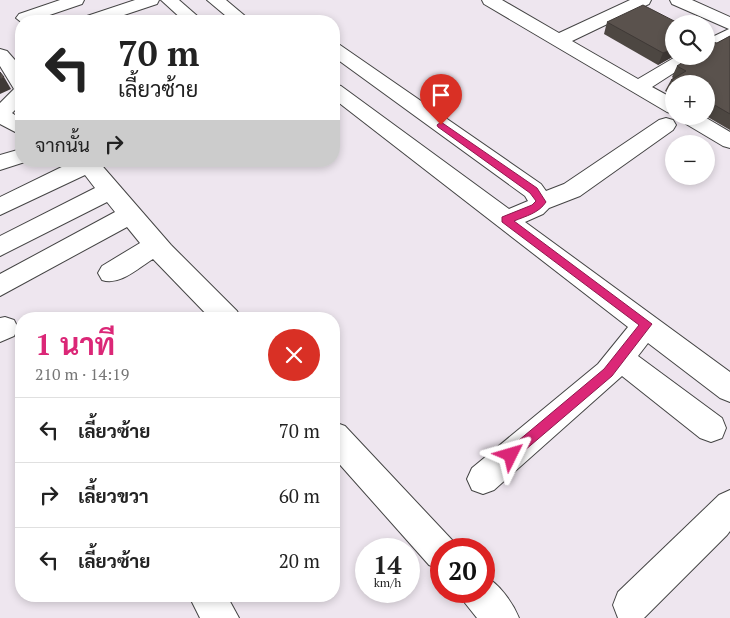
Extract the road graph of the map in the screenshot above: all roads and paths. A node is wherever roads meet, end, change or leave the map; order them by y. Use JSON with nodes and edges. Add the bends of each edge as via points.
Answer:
{"nodes":[{"id":1,"x":76,"y":0,"type":"edge"},
{"id":2,"x":151,"y":0,"type":"edge"},
{"id":3,"x":213,"y":0,"type":"edge"},
{"id":4,"x":490,"y":0,"type":"edge"},
{"id":5,"x":643,"y":0,"type":"edge"},
{"id":6,"x":678,"y":0,"type":"edge"},
{"id":7,"x":174,"y":5,"type":"edge"},
{"id":8,"x":34,"y":15,"type":"edge"},
{"id":9,"x":107,"y":15,"type":"edge"},
{"id":10,"x":186,"y":15,"type":"edge"},
{"id":11,"x":234,"y":15,"type":"edge"},
{"id":12,"x":730,"y":24,"type":"edge"},
{"id":13,"x":730,"y":34,"type":"edge"},
{"id":14,"x":558,"y":40,"type":"junction"},
{"id":15,"x":715,"y":42,"type":"edge"},
{"id":16,"x":340,"y":53,"type":"edge"},
{"id":17,"x":0,"y":55,"type":"edge"},
{"id":18,"x":676,"y":65,"type":"edge"},
{"id":19,"x":15,"y":72,"type":"edge"},
{"id":20,"x":638,"y":87,"type":"junction"},
{"id":21,"x":340,"y":95,"type":"edge"},
{"id":22,"x":15,"y":99,"type":"edge"},
{"id":23,"x":665,"y":111,"type":"edge"},
{"id":24,"x":0,"y":114,"type":"edge"},
{"id":25,"x":665,"y":120,"type":"edge"},
{"id":26,"x":15,"y":124,"type":"edge"},
{"id":27,"x":703,"y":125,"type":"edge"},
{"id":28,"x":730,"y":141,"type":"edge"},
{"id":29,"x":15,"y":158,"type":"edge"},
{"id":30,"x":0,"y":163,"type":"edge"},
{"id":31,"x":79,"y":167,"type":"edge"},
{"id":32,"x":91,"y":167,"type":"edge"},
{"id":33,"x":111,"y":190,"type":"junction"},
{"id":34,"x":541,"y":202,"type":"junction"},
{"id":35,"x":0,"y":207,"type":"edge"},
{"id":36,"x":131,"y":214,"type":"junction"},
{"id":37,"x":506,"y":220,"type":"junction"},
{"id":38,"x":156,"y":245,"type":"junction"},
{"id":39,"x":0,"y":247,"type":"edge"},
{"id":40,"x":111,"y":273,"type":"dead end"},
{"id":41,"x":0,"y":286,"type":"edge"},
{"id":42,"x":221,"y":312,"type":"edge"},
{"id":43,"x":647,"y":324,"type":"junction"},
{"id":44,"x":620,"y":358,"type":"junction"},
{"id":45,"x":730,"y":389,"type":"edge"},
{"id":46,"x":711,"y":428,"type":"dead end"},
{"id":47,"x":340,"y":443,"type":"edge"},
{"id":48,"x":483,"y":479,"type":"dead end"},
{"id":49,"x":730,"y":506,"type":"edge"},
{"id":50,"x":430,"y":541,"type":"edge"},
{"id":51,"x":210,"y":602,"type":"edge"},
{"id":52,"x":487,"y":603,"type":"edge"},
{"id":53,"x":630,"y":605,"type":"dead end"},
{"id":54,"x":221,"y":618,"type":"edge"},
{"id":55,"x":501,"y":618,"type":"edge"}],
"edges":[{"from":1,"to":8,"type":"lane"},
{"from":2,"to":9,"type":"lane"},
{"from":3,"to":7,"type":"lane"},
{"from":3,"to":11,"type":"lane"},
{"from":4,"to":14,"type":"lane"},
{"from":5,"to":14,"type":"lane"},
{"from":6,"to":12,"type":"lane"},
{"from":7,"to":10,"type":"lane"},
{"from":13,"to":15,"type":"lane"},
{"from":14,"to":20,"type":"lane"},
{"from":16,"to":34,"type":"lane","via":[[533,190]]},
{"from":17,"to":19,"type":"lane"},
{"from":18,"to":20,"type":"lane"},
{"from":20,"to":23,"type":"lane"},
{"from":21,"to":37,"type":"lane"},
{"from":22,"to":24,"type":"lane"},
{"from":24,"to":26,"type":"lane"},
{"from":25,"to":34,"type":"lane","via":[[572,190]]},
{"from":27,"to":28,"type":"lane"},
{"from":29,"to":30,"type":"lane"},
{"from":31,"to":35,"type":"lane"},
{"from":32,"to":33,"type":"lane"},
{"from":33,"to":36,"type":"lane"},
{"from":33,"to":39,"type":"lane"},
{"from":34,"to":37,"type":"lane","via":[[535,208]]},
{"from":36,"to":38,"type":"lane"},
{"from":36,"to":41,"type":"lane"},
{"from":37,"to":43,"type":"lane"},
{"from":38,"to":40,"type":"lane"},
{"from":38,"to":42,"type":"lane"},
{"from":43,"to":44,"type":"lane"},
{"from":43,"to":45,"type":"lane"},
{"from":44,"to":46,"type":"lane"},
{"from":44,"to":48,"type":"lane","via":[[608,372]]},
{"from":47,"to":50,"type":"lane"},
{"from":49,"to":53,"type":"lane"},
{"from":51,"to":54,"type":"lane"},
{"from":52,"to":55,"type":"lane"}]}
